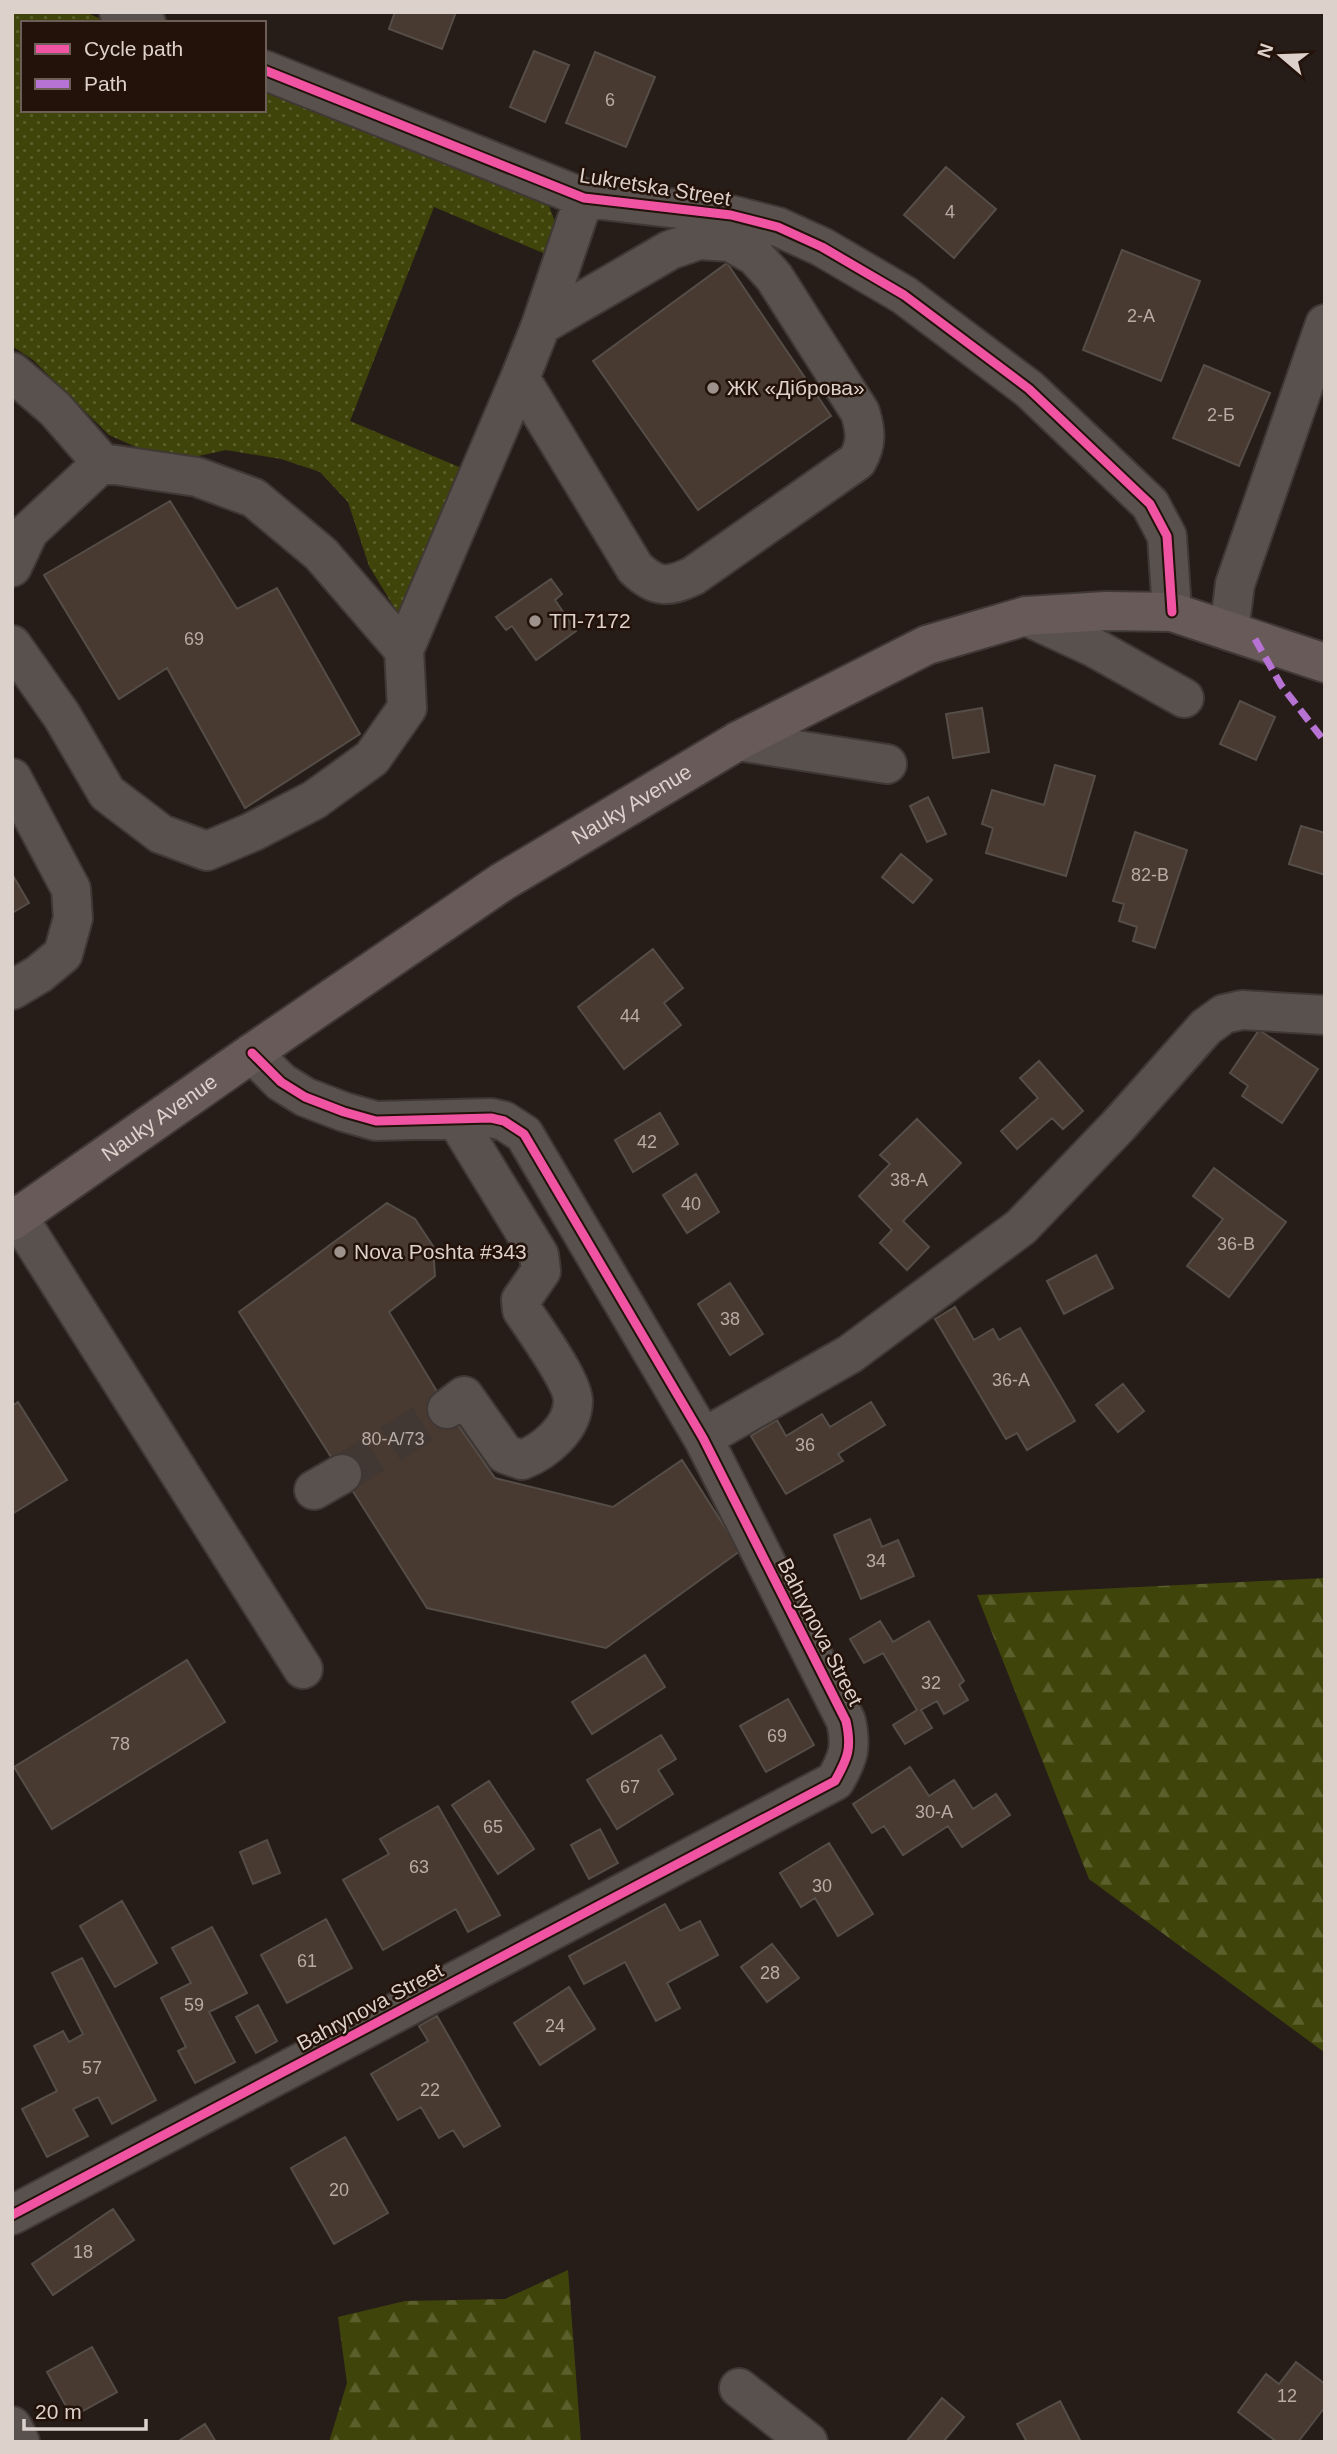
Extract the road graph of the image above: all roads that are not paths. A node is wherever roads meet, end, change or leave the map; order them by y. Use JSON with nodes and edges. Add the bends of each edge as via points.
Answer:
{"nodes":[{"id":1,"x":119,"y":12,"type":"edge"},
{"id":2,"x":141,"y":21,"type":"edge"},
{"id":3,"x":266,"y":71,"type":"edge"},
{"id":4,"x":584,"y":198,"type":"junction"},
{"id":5,"x":1325,"y":324,"type":"edge"},
{"id":6,"x":541,"y":325,"type":"junction"},
{"id":7,"x":12,"y":372,"type":"edge"},
{"id":8,"x":520,"y":378,"type":"junction"},
{"id":9,"x":102,"y":463,"type":"junction"},
{"id":10,"x":12,"y":567,"type":"edge"},
{"id":11,"x":1172,"y":612,"type":"junction"},
{"id":12,"x":1026,"y":616,"type":"junction"},
{"id":13,"x":1229,"y":631,"type":"junction"},
{"id":14,"x":12,"y":645,"type":"edge"},
{"id":15,"x":404,"y":650,"type":"junction"},
{"id":16,"x":1325,"y":663,"type":"edge"},
{"id":17,"x":1184,"y":698,"type":"dead end"},
{"id":18,"x":738,"y":741,"type":"junction"},
{"id":19,"x":887,"y":764,"type":"dead end"},
{"id":20,"x":12,"y":778,"type":"edge"},
{"id":21,"x":12,"y":990,"type":"edge"},
{"id":22,"x":1325,"y":1015,"type":"edge"},
{"id":23,"x":252,"y":1053,"type":"junction"},
{"id":24,"x":456,"y":1119,"type":"junction"},
{"id":25,"x":15,"y":1219,"type":"edge"},
{"id":26,"x":447,"y":1409,"type":"tunnel mouth"},
{"id":27,"x":703,"y":1438,"type":"junction"},
{"id":28,"x":303,"y":1669,"type":"dead end"},
{"id":29,"x":12,"y":2215,"type":"edge"},
{"id":30,"x":739,"y":2388,"type":"dead end"},
{"id":31,"x":12,"y":2426,"type":"edge"},
{"id":32,"x":20,"y":2442,"type":"edge"},
{"id":33,"x":808,"y":2442,"type":"edge"}],
"edges":[{"from":1,"to":2,"type":"street"},
{"from":3,"to":4,"type":"street","name":"Lukretska Street"},
{"from":4,"to":6,"type":"street"},
{"from":4,"to":11,"type":"street","name":"Lukretska Street","via":[[731,215],[778,227],[904,295],[1030,389],[1150,504],[1167,536]]},
{"from":5,"to":13,"type":"street","via":[[1235,584]]},
{"from":6,"to":8,"type":"street"},
{"from":6,"to":8,"type":"street","via":[[670,250],[699,240],[730,242],[755,256],[774,277],[860,412],[865,448],[848,468],[693,576],[673,585],[650,582],[635,568]]},
{"from":7,"to":9,"type":"street","via":[[55,409]]},
{"from":8,"to":15,"type":"street"},
{"from":9,"to":10,"type":"street","via":[[29,531]]},
{"from":9,"to":15,"type":"street","via":[[197,477],[254,498],[321,554]]},
{"from":11,"to":12,"type":"main road","name":"Nauky Avenue"},
{"from":11,"to":13,"type":"main road","name":"Nauky Avenue"},
{"from":12,"to":17,"type":"street","via":[[1093,646]]},
{"from":12,"to":18,"type":"main road","name":"Nauky Avenue","via":[[927,645]]},
{"from":13,"to":16,"type":"main road","name":"Nauky Avenue"},
{"from":14,"to":15,"type":"street","via":[[62,716],[107,793],[161,834],[207,851],[314,800],[372,758],[407,708]]},
{"from":18,"to":19,"type":"street"},
{"from":18,"to":23,"type":"main road","name":"Nauky Avenue","via":[[502,882]]},
{"from":20,"to":21,"type":"street","via":[[71,889],[73,918],[63,954]]},
{"from":22,"to":27,"type":"street","via":[[1242,1010],[1224,1014],[1206,1027],[1021,1227],[850,1354]]},
{"from":23,"to":24,"type":"street","name":"Bahrynova Street","via":[[281,1082],[344,1112],[376,1121]]},
{"from":23,"to":25,"type":"main road","name":"Nauky Avenue"},
{"from":24,"to":26,"type":"street","via":[[539,1255],[541,1271],[521,1300],[523,1310],[573,1400],[566,1423],[554,1440],[522,1460],[505,1454],[464,1396]]},
{"from":24,"to":27,"type":"street","name":"Bahrynova Street","via":[[491,1118],[524,1134]]},
{"from":25,"to":28,"type":"street"},
{"from":27,"to":29,"type":"street","name":"Bahrynova Street","via":[[846,1721],[848,1758],[835,1781]]},
{"from":30,"to":33,"type":"street"},
{"from":31,"to":32,"type":"street"}]}
